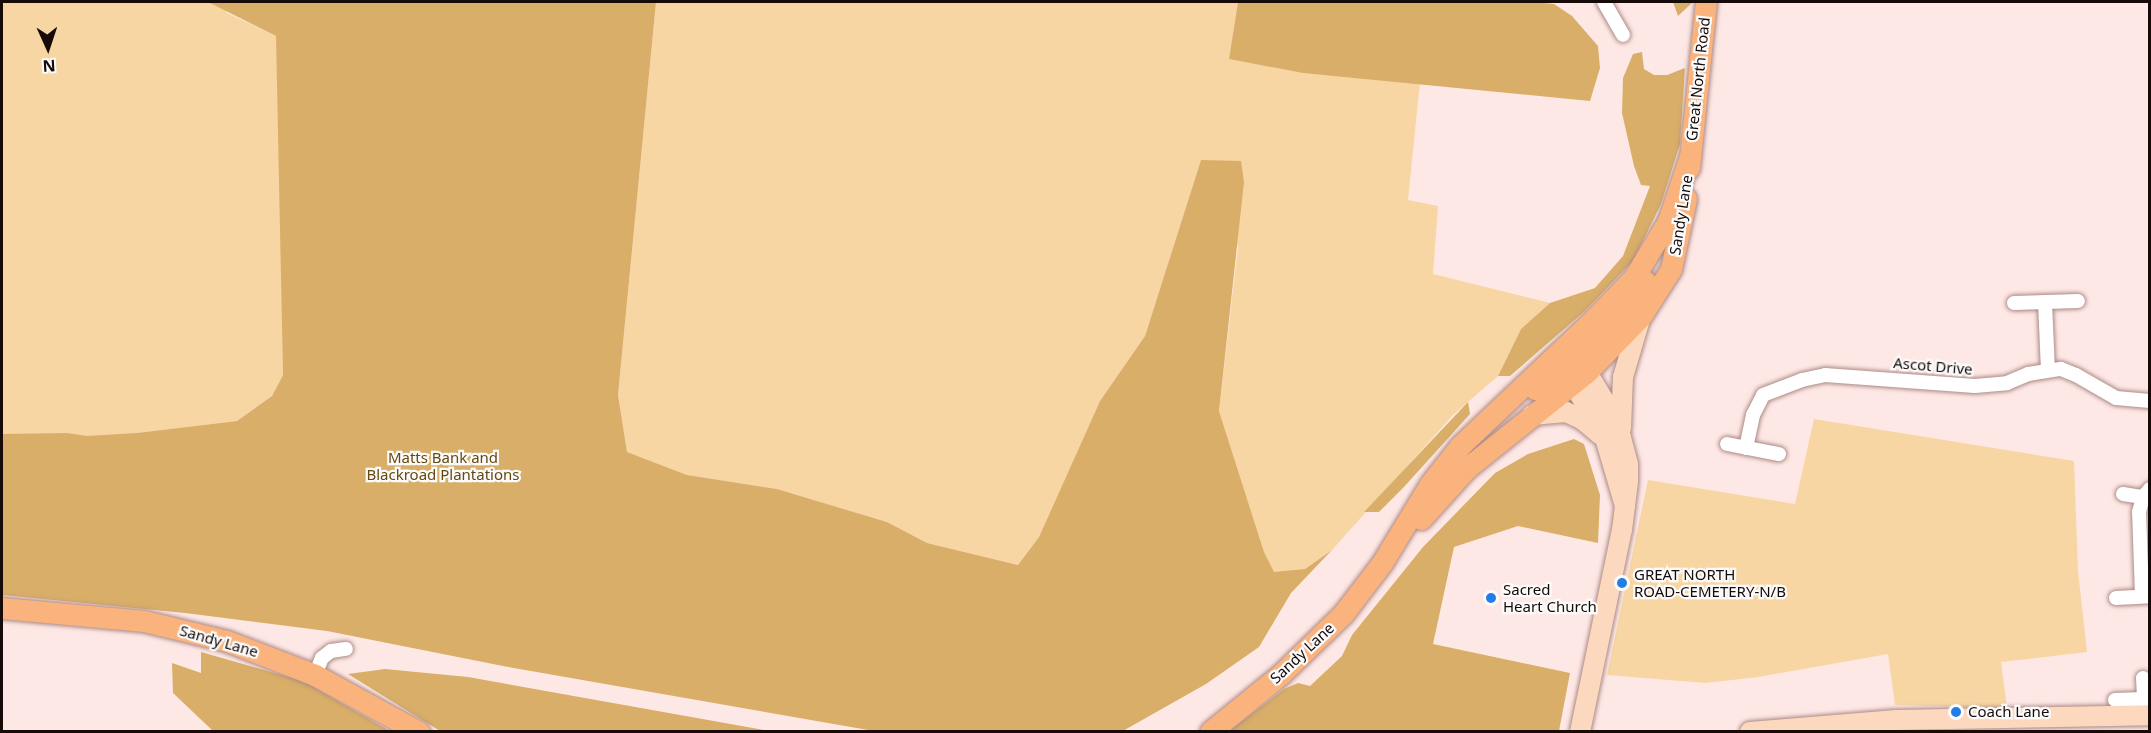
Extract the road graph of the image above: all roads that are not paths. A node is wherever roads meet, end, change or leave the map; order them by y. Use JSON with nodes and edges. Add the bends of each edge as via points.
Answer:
{"nodes":[{"id":1,"x":1604,"y":2,"type":"edge"},
{"id":2,"x":1706,"y":2,"type":"edge"},
{"id":3,"x":1623,"y":35,"type":"dead end"},
{"id":4,"x":1690,"y":156,"type":"junction"},
{"id":5,"x":1668,"y":221,"type":"junction"},
{"id":6,"x":2078,"y":301,"type":"dead end"},
{"id":7,"x":2045,"y":302,"type":"junction"},
{"id":8,"x":2014,"y":303,"type":"dead end"},
{"id":9,"x":1641,"y":316,"type":"junction"},
{"id":10,"x":2048,"y":370,"type":"junction"},
{"id":11,"x":1576,"y":373,"type":"junction"},
{"id":12,"x":2150,"y":401,"type":"edge"},
{"id":13,"x":1532,"y":415,"type":"junction"},
{"id":14,"x":1474,"y":433,"type":"junction"},
{"id":15,"x":1613,"y":438,"type":"junction"},
{"id":16,"x":1727,"y":444,"type":"dead end"},
{"id":17,"x":1746,"y":448,"type":"junction"},
{"id":18,"x":1779,"y":454,"type":"dead end"},
{"id":19,"x":2146,"y":493,"type":"edge"},
{"id":20,"x":2123,"y":494,"type":"dead end"},
{"id":21,"x":1382,"y":563,"type":"junction"},
{"id":22,"x":2146,"y":596,"type":"edge"},
{"id":23,"x":2116,"y":598,"type":"dead end"},
{"id":24,"x":2,"y":608,"type":"edge"},
{"id":25,"x":346,"y":649,"type":"dead end"},
{"id":26,"x":315,"y":675,"type":"junction"},
{"id":27,"x":2143,"y":678,"type":"dead end"},
{"id":28,"x":2115,"y":700,"type":"dead end"},
{"id":29,"x":2148,"y":704,"type":"edge"},
{"id":30,"x":2013,"y":725,"type":"edge"},
{"id":31,"x":419,"y":732,"type":"edge"},
{"id":32,"x":1210,"y":732,"type":"edge"},
{"id":33,"x":1580,"y":732,"type":"edge"},
{"id":34,"x":1750,"y":732,"type":"edge"}],
"edges":[{"from":1,"to":3,"type":"street"},
{"from":2,"to":4,"type":"main road","name":"Great North Road"},
{"from":4,"to":5,"type":"main road","name":"Sandy Lane"},
{"from":4,"to":9,"type":"main road","name":"Sandy Lane","via":[[1674,260],[1666,280]]},
{"from":5,"to":11,"type":"main road","via":[[1656,259],[1639,291]]},
{"from":5,"to":14,"type":"main road","name":"Sandy Lane","via":[[1623,290]]},
{"from":6,"to":7,"type":"street"},
{"from":7,"to":8,"type":"street"},
{"from":7,"to":10,"type":"street"},
{"from":9,"to":11,"type":"main road","name":"Sandy Lane"},
{"from":9,"to":15,"type":"main road","via":[[1623,377]]},
{"from":10,"to":12,"type":"street","name":"Ascot Drive","via":[[2061,369],[2076,375],[2116,398]]},
{"from":10,"to":17,"type":"street","name":"Ascot Drive","via":[[2007,383],[1975,386],[1825,375],[1802,380],[1763,395],[1757,402]]},
{"from":11,"to":13,"type":"main road","name":"Sandy Lane"},
{"from":11,"to":14,"type":"main road"},
{"from":11,"to":15,"type":"main road"},
{"from":13,"to":15,"type":"main road","via":[[1555,411],[1572,414]]},
{"from":13,"to":21,"type":"main road","name":"Sandy Lane","via":[[1467,468]]},
{"from":14,"to":21,"type":"main road","name":"Sandy Lane","via":[[1430,484]]},
{"from":15,"to":33,"type":"main road","via":[[1628,464],[1625,506]]},
{"from":16,"to":17,"type":"street"},
{"from":17,"to":18,"type":"street"},
{"from":19,"to":20,"type":"street"},
{"from":19,"to":22,"type":"street","via":[[2139,512]]},
{"from":21,"to":32,"type":"main road","name":"Sandy Lane","via":[[1335,621],[1281,674]]},
{"from":22,"to":23,"type":"street"},
{"from":24,"to":26,"type":"main road","name":"Sandy Lane","via":[[144,621],[227,641]]},
{"from":25,"to":26,"type":"street","via":[[331,651],[322,658]]},
{"from":26,"to":31,"type":"main road","name":"Sandy Lane"},
{"from":27,"to":29,"type":"street"},
{"from":28,"to":29,"type":"street"},
{"from":29,"to":30,"type":"main road"},
{"from":30,"to":34,"type":"main road","via":[[1897,720]]}]}
